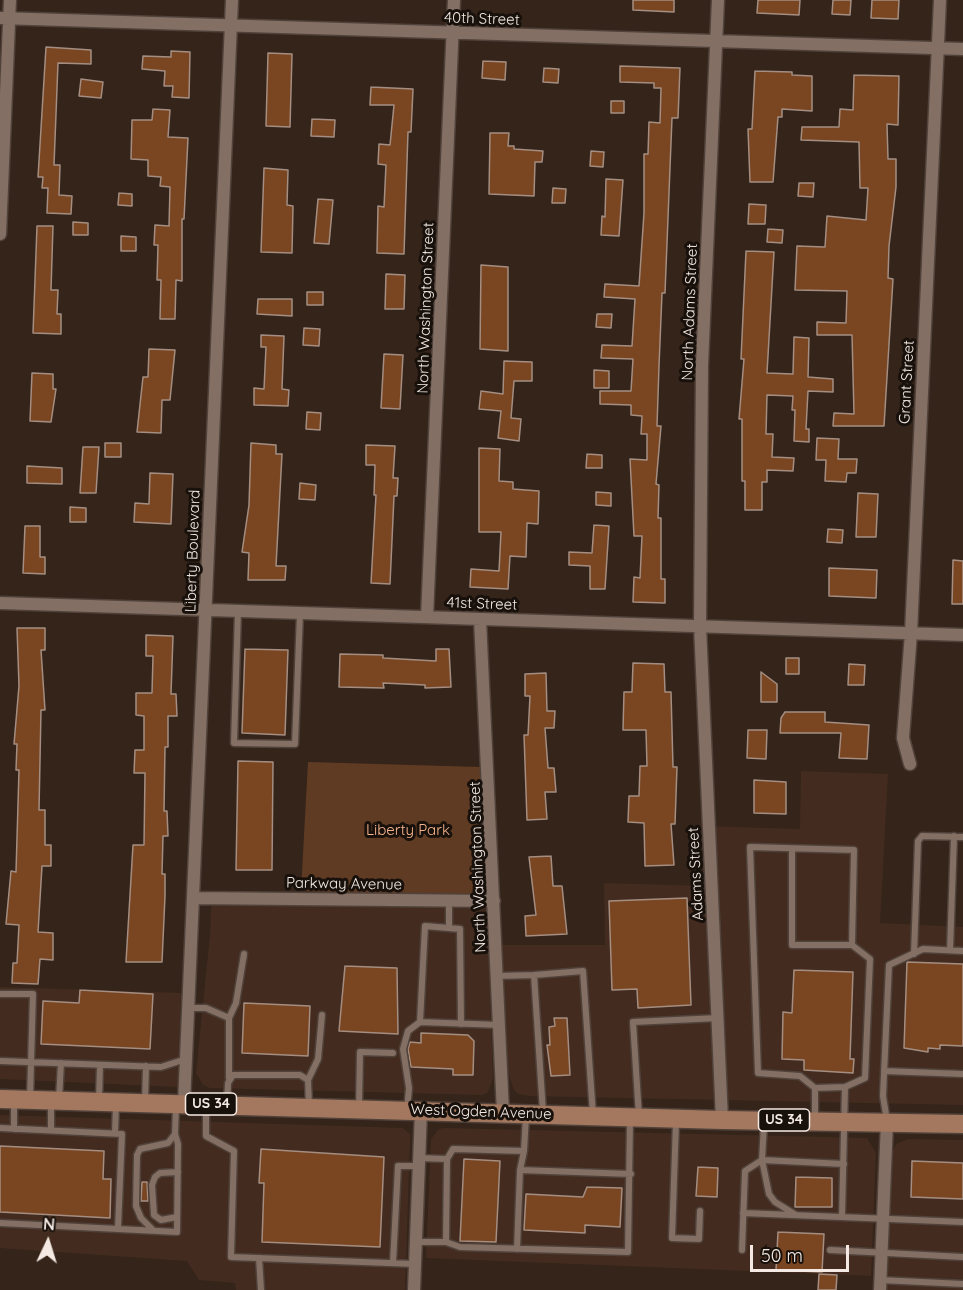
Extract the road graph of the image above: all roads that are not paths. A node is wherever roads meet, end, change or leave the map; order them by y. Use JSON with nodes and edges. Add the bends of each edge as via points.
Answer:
{"nodes":[{"id":1,"x":10,"y":0,"type":"edge"},
{"id":2,"x":232,"y":0,"type":"edge"},
{"id":3,"x":454,"y":0,"type":"edge"},
{"id":4,"x":718,"y":0,"type":"edge"},
{"id":5,"x":940,"y":0,"type":"edge"},
{"id":6,"x":5,"y":18,"type":"edge"},
{"id":7,"x":231,"y":26,"type":"junction"},
{"id":8,"x":452,"y":33,"type":"junction"},
{"id":9,"x":716,"y":41,"type":"junction"},
{"id":10,"x":937,"y":49,"type":"junction"},
{"id":11,"x":963,"y":49,"type":"edge"},
{"id":12,"x":0,"y":234,"type":"edge"},
{"id":13,"x":0,"y":603,"type":"edge"},
{"id":14,"x":206,"y":610,"type":"junction"},
{"id":15,"x":238,"y":611,"type":"junction"},
{"id":16,"x":300,"y":613,"type":"junction"},
{"id":17,"x":427,"y":617,"type":"junction"},
{"id":18,"x":480,"y":619,"type":"junction"},
{"id":19,"x":700,"y":626,"type":"junction"},
{"id":20,"x":911,"y":633,"type":"junction"},
{"id":21,"x":963,"y":634,"type":"edge"},
{"id":22,"x":910,"y":764,"type":"dead end"},
{"id":23,"x":954,"y":836,"type":"junction"},
{"id":24,"x":963,"y":837,"type":"edge"},
{"id":25,"x":792,"y":849,"type":"junction"},
{"id":26,"x":193,"y":898,"type":"junction"},
{"id":27,"x":449,"y":900,"type":"junction"},
{"id":28,"x":494,"y":901,"type":"junction"},
{"id":29,"x":449,"y":928,"type":"junction"},
{"id":30,"x":852,"y":945,"type":"junction"},
{"id":31,"x":950,"y":950,"type":"junction"},
{"id":32,"x":963,"y":951,"type":"edge"},
{"id":33,"x":244,"y":954,"type":"dead end"},
{"id":34,"x":914,"y":954,"type":"junction"},
{"id":35,"x":534,"y":975,"type":"junction"},
{"id":36,"x":497,"y":976,"type":"junction"},
{"id":37,"x":0,"y":994,"type":"edge"},
{"id":38,"x":189,"y":1008,"type":"junction"},
{"id":39,"x":322,"y":1015,"type":"dead end"},
{"id":40,"x":229,"y":1018,"type":"junction"},
{"id":41,"x":718,"y":1018,"type":"junction"},
{"id":42,"x":420,"y":1022,"type":"junction"},
{"id":43,"x":461,"y":1024,"type":"junction"},
{"id":44,"x":499,"y":1025,"type":"junction"},
{"id":45,"x":393,"y":1053,"type":"dead end"},
{"id":46,"x":186,"y":1058,"type":"junction"},
{"id":47,"x":0,"y":1061,"type":"edge"},
{"id":48,"x":31,"y":1062,"type":"junction"},
{"id":49,"x":61,"y":1063,"type":"junction"},
{"id":50,"x":100,"y":1065,"type":"junction"},
{"id":51,"x":146,"y":1066,"type":"junction"},
{"id":52,"x":884,"y":1071,"type":"junction"},
{"id":53,"x":963,"y":1074,"type":"edge"},
{"id":54,"x":229,"y":1079,"type":"junction"},
{"id":55,"x":308,"y":1080,"type":"junction"},
{"id":56,"x":815,"y":1088,"type":"junction"},
{"id":57,"x":845,"y":1088,"type":"junction"},
{"id":58,"x":14,"y":1099,"type":"edge"},
{"id":59,"x":55,"y":1100,"type":"junction"},
{"id":60,"x":107,"y":1102,"type":"junction"},
{"id":61,"x":145,"y":1103,"type":"junction"},
{"id":62,"x":180,"y":1104,"type":"junction"},
{"id":63,"x":206,"y":1104,"type":"junction"},
{"id":64,"x":226,"y":1105,"type":"junction"},
{"id":65,"x":309,"y":1107,"type":"junction"},
{"id":66,"x":359,"y":1109,"type":"junction"},
{"id":67,"x":414,"y":1110,"type":"junction"},
{"id":68,"x":503,"y":1113,"type":"junction"},
{"id":69,"x":535,"y":1114,"type":"junction"},
{"id":70,"x":593,"y":1116,"type":"junction"},
{"id":71,"x":634,"y":1117,"type":"junction"},
{"id":72,"x":676,"y":1119,"type":"junction"},
{"id":73,"x":722,"y":1120,"type":"junction"},
{"id":74,"x":764,"y":1120,"type":"junction"},
{"id":75,"x":815,"y":1121,"type":"junction"},
{"id":76,"x":845,"y":1121,"type":"junction"},
{"id":77,"x":887,"y":1122,"type":"junction"},
{"id":78,"x":963,"y":1124,"type":"edge"},
{"id":79,"x":0,"y":1128,"type":"edge"},
{"id":80,"x":14,"y":1129,"type":"junction"},
{"id":81,"x":51,"y":1130,"type":"junction"},
{"id":82,"x":115,"y":1133,"type":"junction"},
{"id":83,"x":175,"y":1134,"type":"junction"},
{"id":84,"x":524,"y":1151,"type":"junction"},
{"id":85,"x":447,"y":1160,"type":"junction"},
{"id":86,"x":762,"y":1160,"type":"junction"},
{"id":87,"x":419,"y":1162,"type":"junction"},
{"id":88,"x":844,"y":1164,"type":"junction"},
{"id":89,"x":520,"y":1170,"type":"junction"},
{"id":90,"x":178,"y":1172,"type":"junction"},
{"id":91,"x":631,"y":1174,"type":"junction"},
{"id":92,"x":700,"y":1210,"type":"dead end"},
{"id":93,"x":743,"y":1213,"type":"junction"},
{"id":94,"x":797,"y":1215,"type":"junction"},
{"id":95,"x":177,"y":1217,"type":"junction"},
{"id":96,"x":842,"y":1217,"type":"junction"},
{"id":97,"x":883,"y":1219,"type":"junction"},
{"id":98,"x":963,"y":1222,"type":"edge"},
{"id":99,"x":0,"y":1223,"type":"edge"},
{"id":100,"x":118,"y":1228,"type":"junction"},
{"id":101,"x":154,"y":1230,"type":"junction"},
{"id":102,"x":416,"y":1242,"type":"junction"},
{"id":103,"x":446,"y":1242,"type":"junction"},
{"id":104,"x":517,"y":1249,"type":"junction"},
{"id":105,"x":742,"y":1250,"type":"dead end"},
{"id":106,"x":830,"y":1250,"type":"dead end"},
{"id":107,"x":881,"y":1253,"type":"junction"},
{"id":108,"x":963,"y":1257,"type":"edge"},
{"id":109,"x":260,"y":1258,"type":"junction"},
{"id":110,"x":393,"y":1263,"type":"junction"},
{"id":111,"x":415,"y":1264,"type":"junction"},
{"id":112,"x":963,"y":1284,"type":"edge"},
{"id":113,"x":880,"y":1285,"type":"edge"},
{"id":114,"x":261,"y":1290,"type":"edge"},
{"id":115,"x":414,"y":1290,"type":"edge"}],
"edges":[{"from":1,"to":6,"type":"street"},
{"from":2,"to":7,"type":"street","name":"Liberty Boulevard"},
{"from":3,"to":8,"type":"street","name":"North Washington Street"},
{"from":4,"to":9,"type":"street","name":"North Adams Street"},
{"from":5,"to":10,"type":"street","name":"Grant Street"},
{"from":6,"to":7,"type":"street","name":"40th Street"},
{"from":6,"to":12,"type":"street"},
{"from":7,"to":8,"type":"street","name":"40th Street"},
{"from":7,"to":14,"type":"street","name":"Liberty Boulevard"},
{"from":8,"to":9,"type":"street","name":"40th Street"},
{"from":8,"to":17,"type":"street","name":"North Washington Street"},
{"from":9,"to":10,"type":"street","name":"40th Street"},
{"from":9,"to":19,"type":"street","name":"North Adams Street","via":[[702,365]]},
{"from":10,"to":11,"type":"street","name":"40th Street"},
{"from":10,"to":20,"type":"street","name":"Grant Street"},
{"from":13,"to":14,"type":"street","name":"41st Street"},
{"from":14,"to":15,"type":"street","name":"41st Street"},
{"from":14,"to":26,"type":"street","name":"Liberty Boulevard"},
{"from":15,"to":16,"type":"street","name":"41st Street"},
{"from":15,"to":16,"type":"lane","via":[[234,742],[295,744]]},
{"from":16,"to":17,"type":"street","name":"41st Street"},
{"from":17,"to":18,"type":"street","name":"41st Street"},
{"from":18,"to":19,"type":"street","name":"41st Street"},
{"from":18,"to":28,"type":"street","name":"North Washington Street"},
{"from":19,"to":20,"type":"street","name":"41st Street"},
{"from":19,"to":41,"type":"street","name":"Adams Street"},
{"from":20,"to":21,"type":"street","name":"41st Street"},
{"from":20,"to":22,"type":"street","name":"Grant Street","via":[[903,738]]},
{"from":23,"to":24,"type":"lane"},
{"from":23,"to":31,"type":"lane"},
{"from":23,"to":34,"type":"lane","via":[[922,836],[918,841]]},
{"from":25,"to":30,"type":"lane","via":[[792,945]]},
{"from":25,"to":30,"type":"lane","via":[[854,850]]},
{"from":25,"to":56,"type":"lane","via":[[750,847],[758,1073],[800,1076]]},
{"from":26,"to":27,"type":"street","name":"Parkway Avenue"},
{"from":26,"to":38,"type":"street","name":"Liberty Boulevard"},
{"from":27,"to":28,"type":"street","name":"Parkway Avenue"},
{"from":27,"to":29,"type":"lane"},
{"from":28,"to":36,"type":"street","name":"North Washington Street"},
{"from":29,"to":42,"type":"lane","via":[[425,926]]},
{"from":29,"to":43,"type":"lane","via":[[460,929]]},
{"from":30,"to":57,"type":"lane","via":[[870,959],[865,1078]]},
{"from":31,"to":32,"type":"lane"},
{"from":31,"to":34,"type":"lane","via":[[923,949]]},
{"from":33,"to":40,"type":"lane","via":[[236,1003]]},
{"from":34,"to":52,"type":"lane","via":[[889,965]]},
{"from":35,"to":36,"type":"lane"},
{"from":35,"to":69,"type":"lane"},
{"from":35,"to":70,"type":"lane","via":[[583,971]]},
{"from":36,"to":44,"type":"street","name":"North Washington Street"},
{"from":37,"to":48,"type":"lane","via":[[33,994]]},
{"from":38,"to":40,"type":"lane","via":[[206,1008]]},
{"from":38,"to":46,"type":"street","name":"Liberty Boulevard"},
{"from":39,"to":55,"type":"lane","via":[[318,1059]]},
{"from":40,"to":54,"type":"lane"},
{"from":41,"to":71,"type":"lane","via":[[633,1022]]},
{"from":41,"to":73,"type":"street","name":"Adams Street"},
{"from":42,"to":43,"type":"lane"},
{"from":42,"to":67,"type":"lane","via":[[408,1031],[403,1049]]},
{"from":43,"to":44,"type":"lane"},
{"from":44,"to":68,"type":"street","name":"North Washington Street"},
{"from":45,"to":66,"type":"lane","via":[[360,1052]]},
{"from":46,"to":51,"type":"lane","via":[[161,1067]]},
{"from":46,"to":62,"type":"street","name":"Liberty Boulevard"},
{"from":47,"to":48,"type":"lane"},
{"from":48,"to":49,"type":"lane"},
{"from":48,"to":58,"type":"lane"},
{"from":49,"to":50,"type":"lane"},
{"from":49,"to":59,"type":"lane"},
{"from":50,"to":51,"type":"lane"},
{"from":50,"to":60,"type":"lane"},
{"from":51,"to":61,"type":"lane"},
{"from":52,"to":53,"type":"lane"},
{"from":52,"to":77,"type":"lane"},
{"from":54,"to":55,"type":"lane","via":[[241,1073],[300,1075]]},
{"from":54,"to":64,"type":"lane"},
{"from":55,"to":65,"type":"lane"},
{"from":56,"to":57,"type":"lane"},
{"from":56,"to":75,"type":"lane"},
{"from":57,"to":76,"type":"lane"},
{"from":58,"to":59,"type":"main road","name":"West Ogden Avenue","number":"US 34"},
{"from":58,"to":80,"type":"lane"},
{"from":59,"to":60,"type":"main road","name":"West Ogden Avenue","number":"US 34"},
{"from":59,"to":81,"type":"lane"},
{"from":60,"to":61,"type":"main road","name":"West Ogden Avenue","number":"US 34"},
{"from":60,"to":82,"type":"lane"},
{"from":61,"to":62,"type":"main road","name":"West Ogden Avenue","number":"US 34"},
{"from":62,"to":63,"type":"main road","name":"West Ogden Avenue","number":"US 34"},
{"from":62,"to":83,"type":"lane"},
{"from":63,"to":64,"type":"main road","name":"West Ogden Avenue","number":"US 34"},
{"from":63,"to":109,"type":"lane","via":[[206,1136],[234,1150],[231,1257]]},
{"from":64,"to":65,"type":"main road","name":"West Ogden Avenue","number":"US 34"},
{"from":65,"to":66,"type":"main road","name":"West Ogden Avenue","number":"US 34"},
{"from":66,"to":67,"type":"main road","name":"West Ogden Avenue","number":"US 34"},
{"from":67,"to":68,"type":"main road","name":"West Ogden Avenue","number":"US 34"},
{"from":67,"to":87,"type":"street"},
{"from":68,"to":69,"type":"main road","name":"West Ogden Avenue","number":"US 34"},
{"from":69,"to":70,"type":"main road","name":"West Ogden Avenue","number":"US 34"},
{"from":69,"to":84,"type":"lane"},
{"from":70,"to":71,"type":"main road","name":"West Ogden Avenue","number":"US 34"},
{"from":71,"to":72,"type":"main road","name":"West Ogden Avenue","number":"US 34"},
{"from":71,"to":91,"type":"lane"},
{"from":72,"to":73,"type":"main road","name":"West Ogden Avenue","number":"US 34"},
{"from":72,"to":92,"type":"lane","via":[[672,1238],[699,1239]]},
{"from":73,"to":74,"type":"main road","name":"West Ogden Avenue","number":"US 34"},
{"from":74,"to":75,"type":"main road","name":"West Ogden Avenue","number":"US 34"},
{"from":74,"to":86,"type":"lane"},
{"from":75,"to":76,"type":"main road","name":"West Ogden Avenue","number":"US 34"},
{"from":76,"to":77,"type":"main road","name":"West Ogden Avenue","number":"US 34"},
{"from":76,"to":88,"type":"lane"},
{"from":77,"to":78,"type":"main road","name":"West Ogden Avenue","number":"US 34"},
{"from":77,"to":97,"type":"street"},
{"from":79,"to":80,"type":"lane"},
{"from":80,"to":81,"type":"lane"},
{"from":81,"to":82,"type":"lane"},
{"from":82,"to":100,"type":"lane","via":[[122,1134]]},
{"from":83,"to":90,"type":"lane"},
{"from":83,"to":101,"type":"lane","via":[[168,1143],[140,1149],[137,1155],[136,1206],[141,1218]]},
{"from":84,"to":85,"type":"lane","via":[[453,1149]]},
{"from":84,"to":89,"type":"lane"},
{"from":85,"to":87,"type":"lane"},
{"from":85,"to":103,"type":"lane"},
{"from":86,"to":88,"type":"lane"},
{"from":86,"to":93,"type":"lane","via":[[745,1171]]},
{"from":86,"to":94,"type":"lane","via":[[774,1202]]},
{"from":87,"to":102,"type":"street"},
{"from":87,"to":110,"type":"lane","via":[[398,1166]]},
{"from":88,"to":96,"type":"lane"},
{"from":89,"to":91,"type":"lane"},
{"from":89,"to":104,"type":"lane"},
{"from":90,"to":95,"type":"lane"},
{"from":90,"to":95,"type":"lane","via":[[160,1173],[152,1185],[154,1215],[161,1220]]},
{"from":91,"to":104,"type":"lane","via":[[628,1252]]},
{"from":93,"to":94,"type":"lane"},
{"from":93,"to":105,"type":"lane"},
{"from":94,"to":96,"type":"lane"},
{"from":95,"to":101,"type":"lane","via":[[177,1232]]},
{"from":96,"to":97,"type":"lane"},
{"from":97,"to":98,"type":"lane"},
{"from":97,"to":107,"type":"street"},
{"from":99,"to":100,"type":"lane"},
{"from":100,"to":101,"type":"lane"},
{"from":102,"to":103,"type":"lane"},
{"from":102,"to":111,"type":"street"},
{"from":103,"to":104,"type":"lane","via":[[460,1247]]},
{"from":106,"to":107,"type":"lane"},
{"from":107,"to":108,"type":"lane"},
{"from":107,"to":113,"type":"street"},
{"from":109,"to":110,"type":"lane"},
{"from":109,"to":114,"type":"lane"},
{"from":110,"to":111,"type":"lane"},
{"from":111,"to":115,"type":"street"},
{"from":112,"to":113,"type":"lane"}]}
